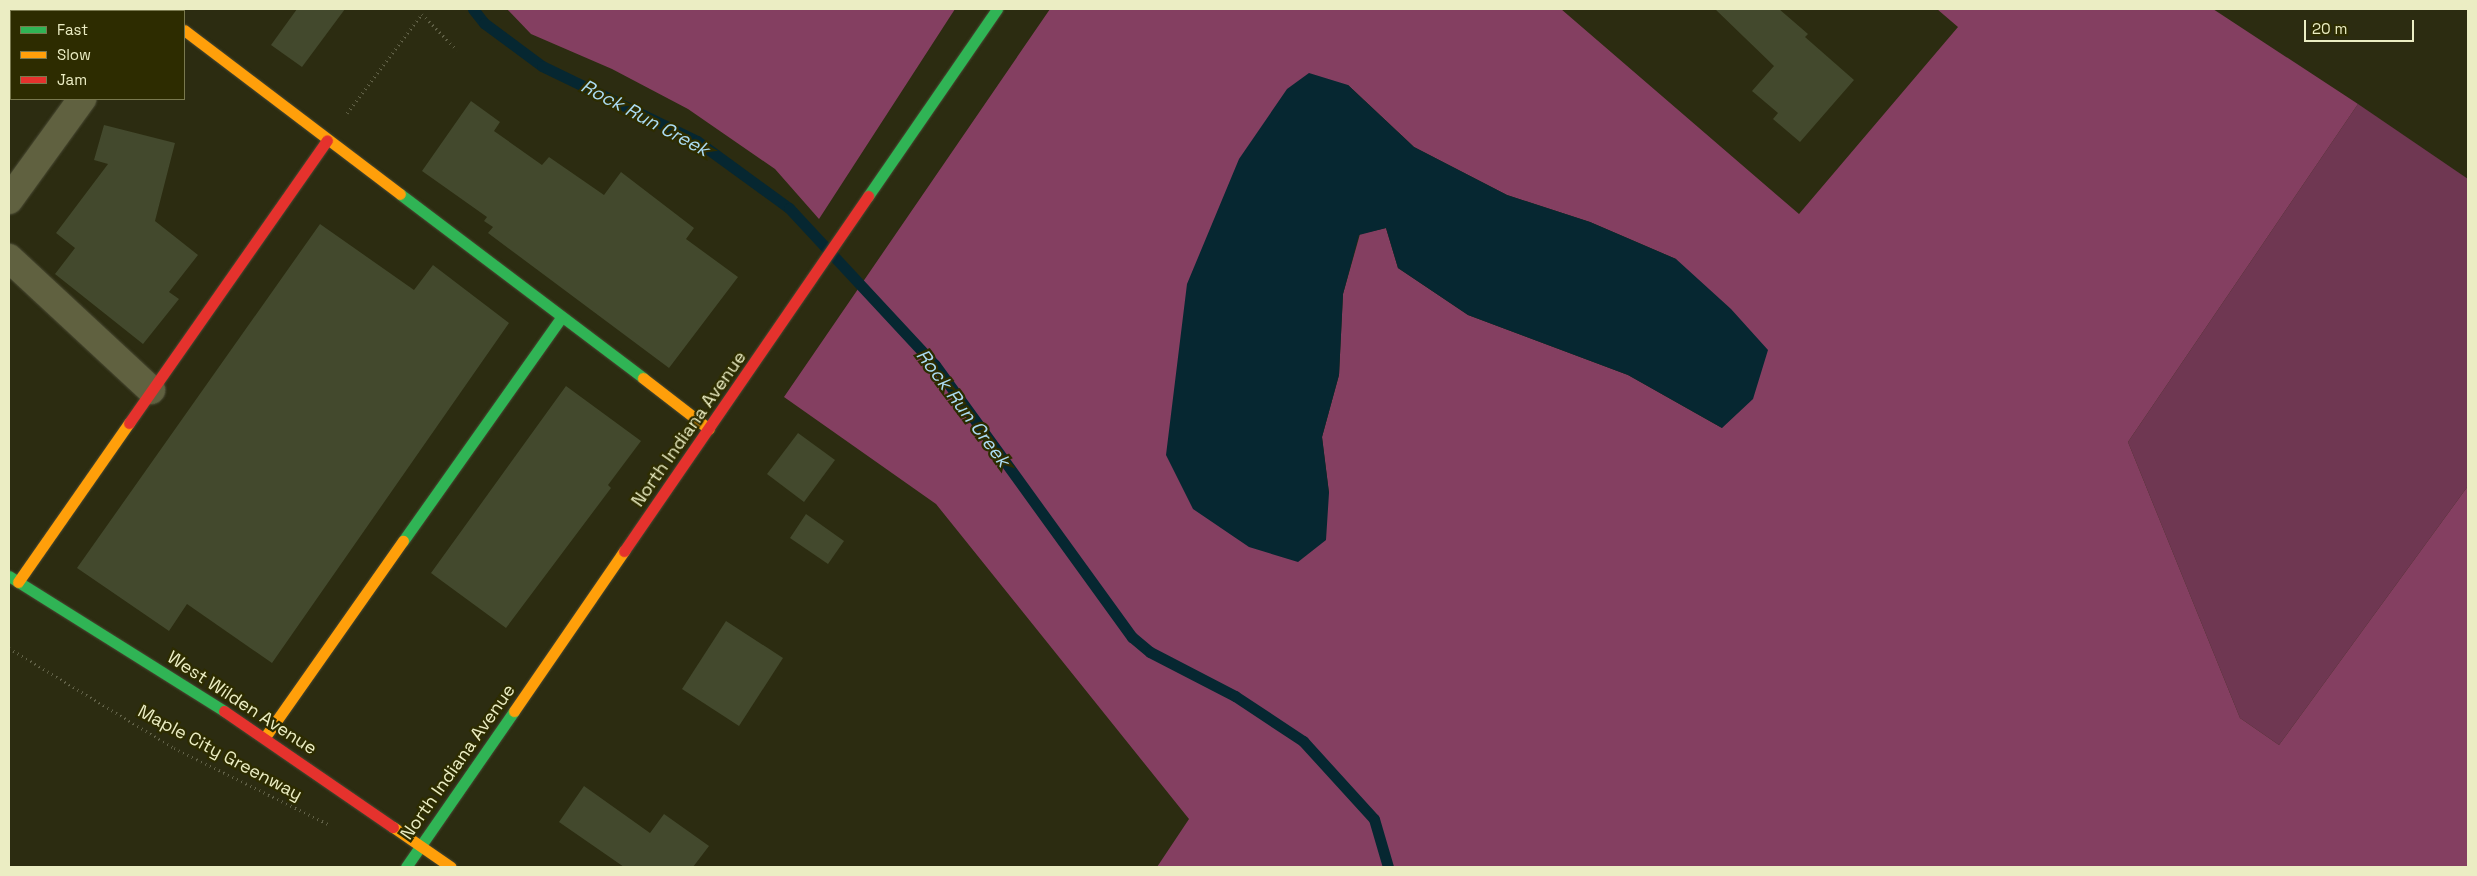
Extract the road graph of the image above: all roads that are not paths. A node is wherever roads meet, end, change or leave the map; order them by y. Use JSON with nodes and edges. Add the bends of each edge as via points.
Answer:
{"nodes":[{"id":1,"x":997,"y":9,"type":"edge"},
{"id":2,"x":185,"y":31,"type":"edge"},
{"id":3,"x":81,"y":100,"type":"edge"},
{"id":4,"x":327,"y":140,"type":"junction"},
{"id":5,"x":9,"y":200,"type":"edge"},
{"id":6,"x":9,"y":258,"type":"edge"},
{"id":7,"x":560,"y":319,"type":"junction"},
{"id":8,"x":151,"y":390,"type":"junction"},
{"id":9,"x":709,"y":429,"type":"junction"},
{"id":10,"x":14,"y":579,"type":"edge"},
{"id":11,"x":265,"y":737,"type":"junction"},
{"id":12,"x":421,"y":846,"type":"junction"},
{"id":13,"x":406,"y":867,"type":"edge"},
{"id":14,"x":451,"y":867,"type":"edge"}],
"edges":[{"from":1,"to":9,"type":"street","name":"North Indiana Avenue"},
{"from":2,"to":4,"type":"street"},
{"from":3,"to":5,"type":"street"},
{"from":4,"to":7,"type":"street"},
{"from":4,"to":8,"type":"street"},
{"from":6,"to":8,"type":"street"},
{"from":7,"to":9,"type":"street"},
{"from":7,"to":11,"type":"street"},
{"from":8,"to":10,"type":"street"},
{"from":9,"to":12,"type":"street","name":"North Indiana Avenue"},
{"from":10,"to":11,"type":"street","name":"West Wilden Avenue"},
{"from":11,"to":12,"type":"street","name":"West Wilden Avenue"},
{"from":12,"to":13,"type":"street","name":"North Indiana Avenue"},
{"from":12,"to":14,"type":"street","name":"West Wilden Avenue"}]}
